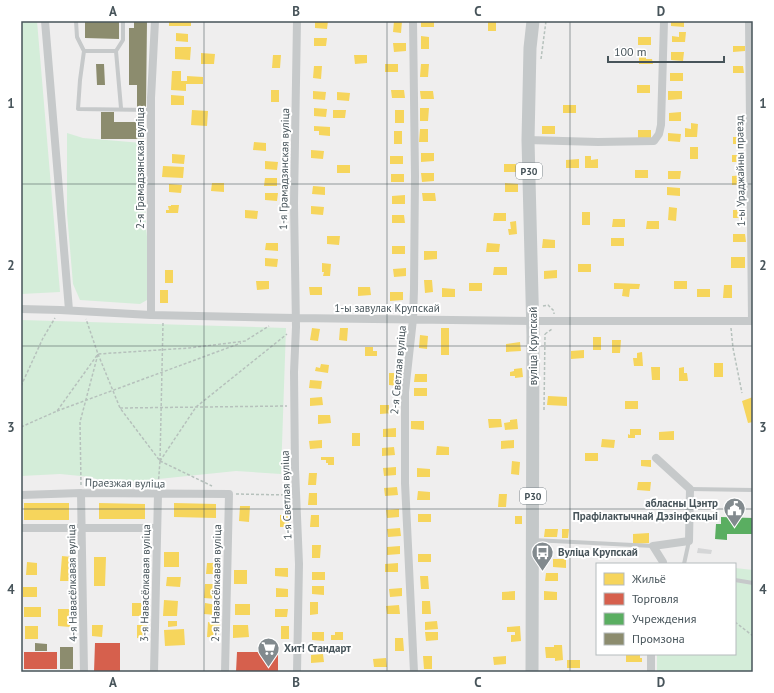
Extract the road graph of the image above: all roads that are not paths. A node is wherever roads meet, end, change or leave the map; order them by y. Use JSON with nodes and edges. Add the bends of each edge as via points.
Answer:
{"nodes":[{"id":1,"x":45,"y":21,"type":"edge"},
{"id":2,"x":76,"y":21,"type":"edge"},
{"id":3,"x":123,"y":21,"type":"edge"},
{"id":4,"x":155,"y":21,"type":"edge"},
{"id":5,"x":297,"y":21,"type":"edge"},
{"id":6,"x":413,"y":21,"type":"edge"},
{"id":7,"x":533,"y":21,"type":"edge"},
{"id":8,"x":664,"y":21,"type":"edge"},
{"id":9,"x":749,"y":21,"type":"edge"},
{"id":10,"x":84,"y":51,"type":"junction"},
{"id":11,"x":116,"y":51,"type":"junction"},
{"id":12,"x":121,"y":108,"type":"junction"},
{"id":13,"x":151,"y":110,"type":"junction"},
{"id":14,"x":528,"y":140,"type":"junction"},
{"id":15,"x":21,"y":309,"type":"edge"},
{"id":16,"x":65,"y":310,"type":"junction"},
{"id":17,"x":152,"y":315,"type":"junction"},
{"id":18,"x":296,"y":318,"type":"junction"},
{"id":19,"x":413,"y":319,"type":"junction"},
{"id":20,"x":533,"y":321,"type":"junction"},
{"id":21,"x":753,"y":321,"type":"edge"},
{"id":22,"x":656,"y":458,"type":"dead end"},
{"id":23,"x":690,"y":490,"type":"junction"},
{"id":24,"x":753,"y":490,"type":"edge"},
{"id":25,"x":81,"y":493,"type":"junction"},
{"id":26,"x":158,"y":494,"type":"junction"},
{"id":27,"x":229,"y":494,"type":"joint"},
{"id":28,"x":21,"y":495,"type":"edge"},
{"id":29,"x":21,"y":528,"type":"edge"},
{"id":30,"x":82,"y":528,"type":"junction"},
{"id":31,"x":157,"y":528,"type":"junction"},
{"id":32,"x":532,"y":540,"type":"junction"},
{"id":33,"x":689,"y":541,"type":"junction"},
{"id":34,"x":653,"y":546,"type":"junction"},
{"id":35,"x":663,"y":563,"type":"edge"},
{"id":36,"x":684,"y":563,"type":"edge"},
{"id":37,"x":736,"y":580,"type":"edge"},
{"id":38,"x":753,"y":583,"type":"edge"},
{"id":39,"x":652,"y":655,"type":"edge"},
{"id":40,"x":84,"y":672,"type":"edge"},
{"id":41,"x":154,"y":672,"type":"edge"},
{"id":42,"x":225,"y":672,"type":"edge"},
{"id":43,"x":297,"y":672,"type":"edge"},
{"id":44,"x":414,"y":672,"type":"edge"},
{"id":45,"x":532,"y":672,"type":"edge"},
{"id":46,"x":651,"y":672,"type":"edge"}],
"edges":[{"from":1,"to":16,"type":"street"},
{"from":2,"to":10,"type":"lane","via":[[77,37]]},
{"from":3,"to":11,"type":"lane","via":[[122,40]]},
{"from":4,"to":13,"type":"street","name":"2-я Грамадзянская вуліца"},
{"from":5,"to":18,"type":"street","name":"1-я Грамадзянская вуліца","via":[[294,203]]},
{"from":6,"to":19,"type":"street","name":"2-я Светлая вуліца"},
{"from":7,"to":14,"type":"main road","name":"вуліца Крупскай","number":"Р30"},
{"from":8,"to":14,"type":"street","via":[[661,125],[654,141]]},
{"from":9,"to":21,"type":"street","name":"1-ы Ураджайны праезд"},
{"from":10,"to":11,"type":"lane"},
{"from":10,"to":12,"type":"lane","via":[[78,109]]},
{"from":11,"to":12,"type":"lane"},
{"from":12,"to":13,"type":"lane"},
{"from":13,"to":17,"type":"street","name":"2-я Грамадзянская вуліца"},
{"from":14,"to":20,"type":"main road","name":"вуліца Крупскай","number":"Р30"},
{"from":15,"to":16,"type":"street","name":"1-ы завулак Крупскай"},
{"from":16,"to":17,"type":"street","name":"1-ы завулак Крупскай"},
{"from":17,"to":18,"type":"street","name":"1-ы завулак Крупскай"},
{"from":18,"to":19,"type":"street","name":"1-ы завулак Крупскай"},
{"from":18,"to":43,"type":"street","name":"1-я Светлая вуліца","via":[[295,469],[299,564]]},
{"from":19,"to":20,"type":"street","name":"1-ы завулак Крупскай"},
{"from":19,"to":44,"type":"street","name":"2-я Светлая вуліца","via":[[405,392],[405,483]]},
{"from":20,"to":21,"type":"street","name":"1-ы завулак Крупскай"},
{"from":20,"to":32,"type":"main road","name":"вуліца Крупскай","number":"Р30"},
{"from":22,"to":23,"type":"street"},
{"from":23,"to":24,"type":"lane"},
{"from":23,"to":33,"type":"street"},
{"from":25,"to":26,"type":"street","name":"Праезжая вуліца"},
{"from":25,"to":28,"type":"street","name":"Праезжая вуліца"},
{"from":25,"to":30,"type":"street","name":"4-я Навасёлкавая вуліца"},
{"from":26,"to":27,"type":"street","name":"Праезжая вуліца"},
{"from":26,"to":31,"type":"street","name":"3-я Навасёлкавая вуліца"},
{"from":27,"to":42,"type":"street","name":"2-я Навасёлкавая вуліца"},
{"from":29,"to":30,"type":"street"},
{"from":30,"to":31,"type":"street"},
{"from":30,"to":40,"type":"street","name":"4-я Навасёлкавая вуліца"},
{"from":31,"to":41,"type":"street","name":"3-я Навасёлкавая вуліца"},
{"from":32,"to":34,"type":"lane"},
{"from":32,"to":45,"type":"main road","name":"вуліца Крупскай","number":"Р30"},
{"from":33,"to":34,"type":"street"},
{"from":33,"to":36,"type":"lane"},
{"from":34,"to":35,"type":"street"},
{"from":37,"to":38,"type":"lane"},
{"from":39,"to":46,"type":"street"}]}
